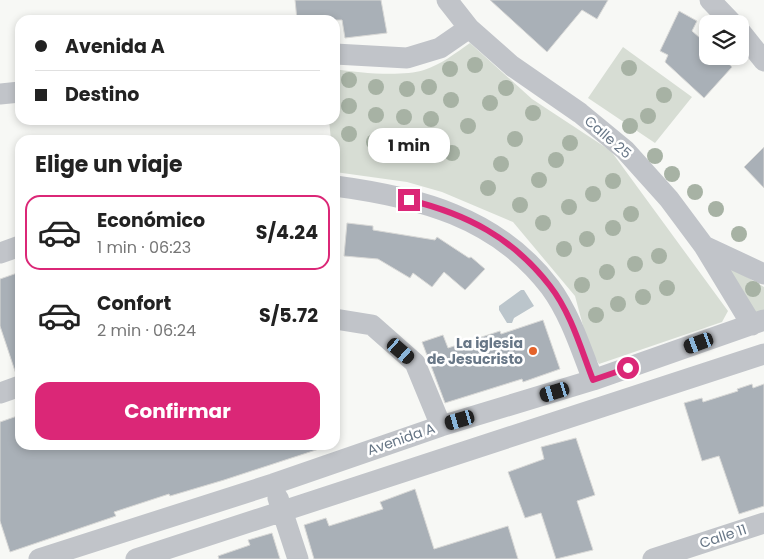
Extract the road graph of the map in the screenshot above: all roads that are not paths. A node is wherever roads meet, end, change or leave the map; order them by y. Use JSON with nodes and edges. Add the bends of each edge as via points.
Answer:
{"nodes":[{"id":1,"x":447,"y":0,"type":"edge"},
{"id":2,"x":710,"y":0,"type":"edge"},
{"id":3,"x":724,"y":15,"type":"edge"},
{"id":4,"x":468,"y":28,"type":"junction"},
{"id":5,"x":749,"y":42,"type":"edge"},
{"id":6,"x":340,"y":54,"type":"edge"},
{"id":7,"x":764,"y":61,"type":"edge"},
{"id":8,"x":15,"y":92,"type":"edge"},
{"id":9,"x":0,"y":94,"type":"edge"},
{"id":10,"x":340,"y":187,"type":"edge"},
{"id":11,"x":704,"y":246,"type":"junction"},
{"id":12,"x":15,"y":248,"type":"edge"},
{"id":13,"x":0,"y":252,"type":"edge"},
{"id":14,"x":764,"y":274,"type":"edge"},
{"id":15,"x":340,"y":320,"type":"edge"},
{"id":16,"x":758,"y":323,"type":"edge"},
{"id":17,"x":764,"y":354,"type":"edge"},
{"id":18,"x":593,"y":380,"type":"junction"},
{"id":19,"x":15,"y":388,"type":"edge"},
{"id":20,"x":0,"y":393,"type":"edge"},
{"id":21,"x":441,"y":426,"type":"junction"},
{"id":22,"x":273,"y":484,"type":"junction"},
{"id":23,"x":283,"y":511,"type":"junction"},
{"id":24,"x":764,"y":523,"type":"edge"},
{"id":25,"x":39,"y":559,"type":"edge"},
{"id":26,"x":136,"y":559,"type":"edge"},
{"id":27,"x":298,"y":559,"type":"edge"},
{"id":28,"x":652,"y":559,"type":"edge"}],
"edges":[{"from":1,"to":4,"type":"street","name":"Calle 25"},
{"from":2,"to":3,"type":"street"},
{"from":4,"to":6,"type":"street","via":[[440,48],[407,58]]},
{"from":4,"to":11,"type":"street","name":"Calle 25","via":[[512,66],[580,113],[625,150],[669,199]]},
{"from":5,"to":7,"type":"street"},
{"from":8,"to":9,"type":"street"},
{"from":10,"to":18,"type":"street","via":[[428,204],[475,222],[512,245],[550,287],[572,326]]},
{"from":11,"to":14,"type":"street","name":"Calle 25"},
{"from":11,"to":16,"type":"street"},
{"from":12,"to":13,"type":"street"},
{"from":15,"to":21,"type":"street","via":[[372,325],[416,363]]},
{"from":16,"to":18,"type":"street","name":"Avenida A"},
{"from":17,"to":23,"type":"street"},
{"from":18,"to":21,"type":"street","name":"Avenida A"},
{"from":19,"to":20,"type":"street"},
{"from":21,"to":22,"type":"street","name":"Avenida A"},
{"from":22,"to":23,"type":"street"},
{"from":22,"to":25,"type":"street","name":"Avenida A"},
{"from":23,"to":26,"type":"street"},
{"from":23,"to":27,"type":"street"},
{"from":24,"to":28,"type":"street","name":"Calle 11"}]}
